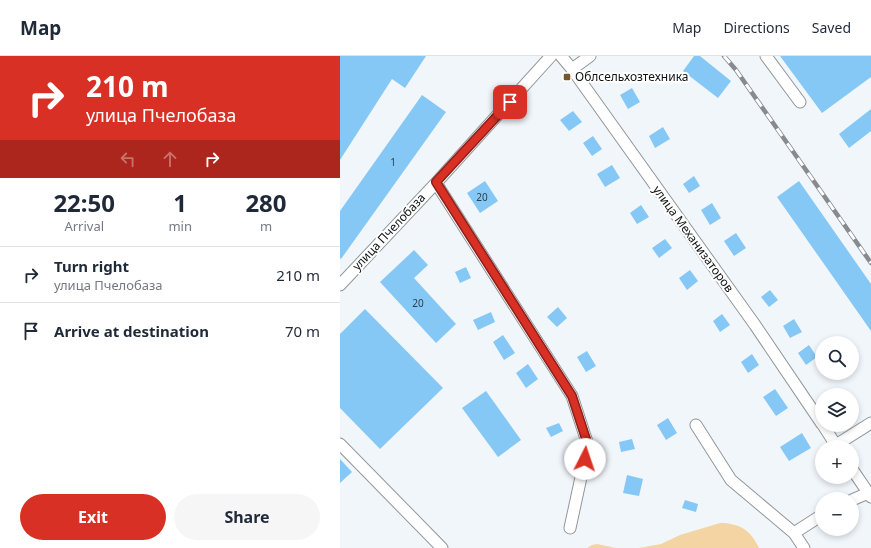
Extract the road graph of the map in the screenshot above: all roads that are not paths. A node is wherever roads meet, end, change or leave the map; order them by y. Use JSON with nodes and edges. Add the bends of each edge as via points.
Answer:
{"nodes":[{"id":1,"x":551,"y":56,"type":"edge"},
{"id":2,"x":561,"y":56,"type":"edge"},
{"id":3,"x":590,"y":56,"type":"edge"},
{"id":4,"x":766,"y":56,"type":"edge"},
{"id":5,"x":572,"y":69,"type":"junction"},
{"id":6,"x":800,"y":102,"type":"dead end"},
{"id":7,"x":436,"y":182,"type":"junction"},
{"id":8,"x":340,"y":285,"type":"edge"},
{"id":9,"x":815,"y":415,"type":"edge"},
{"id":10,"x":871,"y":423,"type":"edge"},
{"id":11,"x":696,"y":425,"type":"dead end"},
{"id":12,"x":846,"y":440,"type":"edge"},
{"id":13,"x":340,"y":444,"type":"edge"},
{"id":14,"x":859,"y":480,"type":"edge"},
{"id":15,"x":869,"y":495,"type":"edge"},
{"id":16,"x":859,"y":498,"type":"edge"},
{"id":17,"x":815,"y":520,"type":"edge"},
{"id":18,"x":570,"y":528,"type":"dead end"},
{"id":19,"x":794,"y":533,"type":"junction"},
{"id":20,"x":442,"y":548,"type":"edge"},
{"id":21,"x":804,"y":548,"type":"edge"}],
"edges":[{"from":1,"to":7,"type":"street","name":"улица Пчелобаза"},
{"from":2,"to":5,"type":"street","name":"улица Механизаторов"},
{"from":3,"to":5,"type":"street"},
{"from":4,"to":6,"type":"street"},
{"from":5,"to":9,"type":"street","name":"улица Механизаторов","via":[[755,325]]},
{"from":7,"to":8,"type":"street","name":"улица Пчелобаза"},
{"from":7,"to":18,"type":"street","via":[[572,396],[588,445]]},
{"from":10,"to":12,"type":"street"},
{"from":11,"to":19,"type":"street","via":[[731,480]]},
{"from":13,"to":20,"type":"street"},
{"from":14,"to":15,"type":"street"},
{"from":15,"to":16,"type":"street"},
{"from":17,"to":19,"type":"street"},
{"from":19,"to":21,"type":"street"}]}
